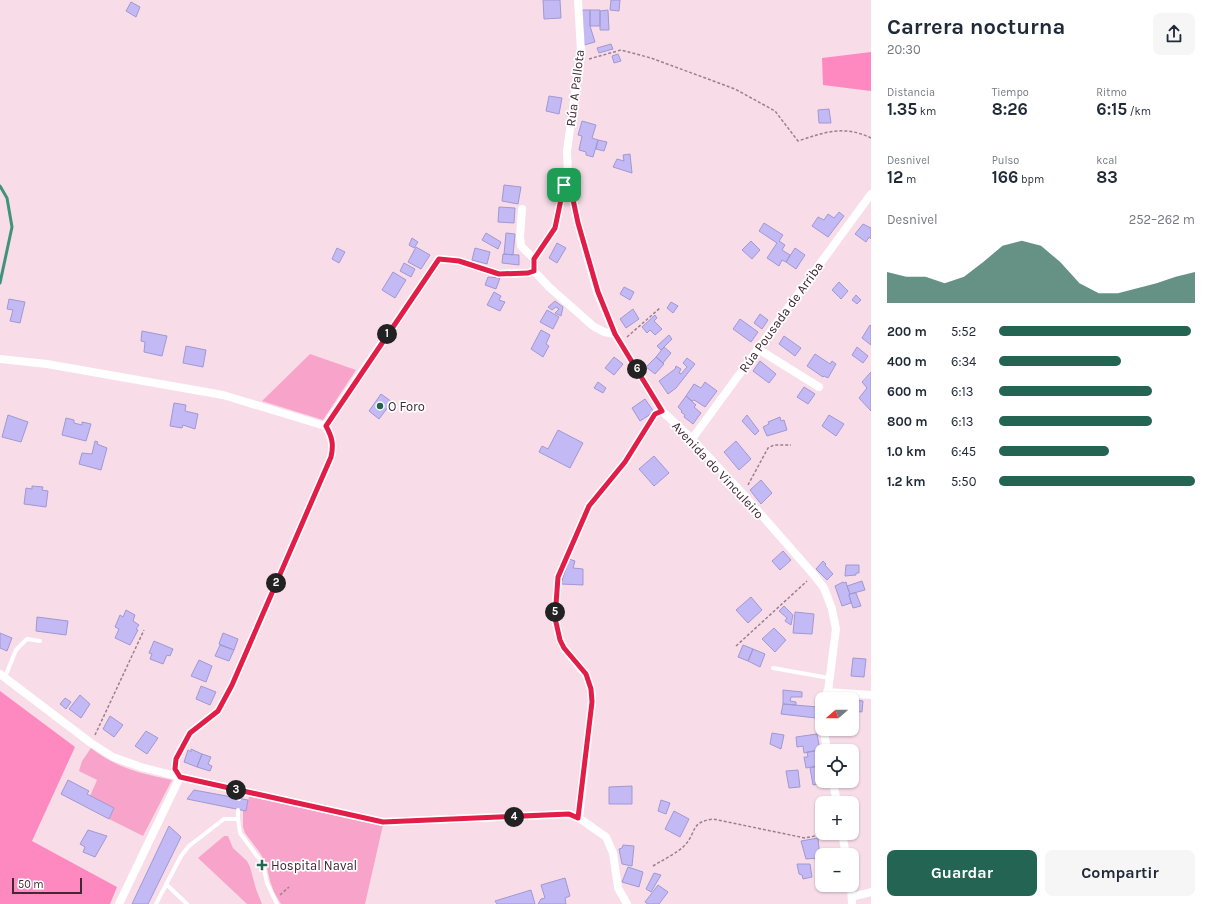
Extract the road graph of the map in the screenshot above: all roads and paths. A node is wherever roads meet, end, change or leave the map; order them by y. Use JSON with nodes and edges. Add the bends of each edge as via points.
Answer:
{"nodes":[{"id":1,"x":578,"y":0,"type":"edge"},
{"id":2,"x":580,"y":62,"type":"junction"},
{"id":3,"x":871,"y":138,"type":"edge"},
{"id":4,"x":568,"y":176,"type":"junction"},
{"id":5,"x":871,"y":194,"type":"edge"},
{"id":6,"x":522,"y":209,"type":"dead end"},
{"id":7,"x":534,"y":259,"type":"junction"},
{"id":8,"x":534,"y":271,"type":"junction"},
{"id":9,"x":660,"y":308,"type":"dead end"},
{"id":10,"x":615,"y":334,"type":"junction"},
{"id":11,"x":621,"y":342,"type":"junction"},
{"id":12,"x":758,"y":349,"type":"junction"},
{"id":13,"x":0,"y":358,"type":"edge"},
{"id":14,"x":819,"y":387,"type":"dead end"},
{"id":15,"x":662,"y":411,"type":"junction"},
{"id":16,"x":326,"y":426,"type":"junction"},
{"id":17,"x":692,"y":439,"type":"junction"},
{"id":18,"x":791,"y":445,"type":"dead end"},
{"id":19,"x":743,"y":494,"type":"junction"},
{"id":20,"x":814,"y":575,"type":"junction"},
{"id":21,"x":144,"y":630,"type":"dead end"},
{"id":22,"x":40,"y":641,"type":"dead end"},
{"id":23,"x":736,"y":646,"type":"dead end"},
{"id":24,"x":773,"y":668,"type":"dead end"},
{"id":25,"x":2,"y":676,"type":"edge"},
{"id":26,"x":829,"y":678,"type":"junction"},
{"id":27,"x":827,"y":692,"type":"edge"},
{"id":28,"x":859,"y":695,"type":"edge"},
{"id":29,"x":871,"y":695,"type":"edge"},
{"id":30,"x":91,"y":743,"type":"junction"},
{"id":31,"x":180,"y":777,"type":"junction"},
{"id":32,"x":238,"y":810,"type":"dead end"},
{"id":33,"x":578,"y":818,"type":"junction"},
{"id":34,"x":238,"y":819,"type":"junction"},
{"id":35,"x":815,"y":836,"type":"edge"},
{"id":36,"x":653,"y":866,"type":"dead end"},
{"id":37,"x":166,"y":884,"type":"junction"},
{"id":38,"x":289,"y":887,"type":"dead end"},
{"id":39,"x":871,"y":892,"type":"edge"},
{"id":40,"x":852,"y":901,"type":"edge"},
{"id":41,"x":276,"y":902,"type":"edge"},
{"id":42,"x":119,"y":904,"type":"edge"},
{"id":43,"x":156,"y":904,"type":"edge"},
{"id":44,"x":187,"y":904,"type":"edge"},
{"id":45,"x":626,"y":904,"type":"edge"}],
"edges":[{"from":1,"to":2,"type":"street","name":"Rúa A Pallota"},
{"from":2,"to":3,"type":"path","via":[[621,50],[651,58],[735,89],[775,111],[798,141],[823,132],[841,130]]},
{"from":2,"to":4,"type":"street","name":"Rúa A Pallota","via":[[567,151]]},
{"from":4,"to":7,"type":"street","via":[[555,228]]},
{"from":4,"to":10,"type":"street","name":"Avenida do Vinculeiro","via":[[578,223],[598,292]]},
{"from":5,"to":12,"type":"street","name":"Rúa Pousada de Arriba"},
{"from":6,"to":7,"type":"street","via":[[521,246]]},
{"from":7,"to":8,"type":"street"},
{"from":8,"to":10,"type":"street","via":[[593,326]]},
{"from":8,"to":16,"type":"street","via":[[499,274],[459,261],[439,259]]},
{"from":9,"to":11,"type":"path"},
{"from":10,"to":11,"type":"street","name":"Avenida do Vinculeiro"},
{"from":11,"to":15,"type":"street","name":"Avenida do Vinculeiro"},
{"from":12,"to":14,"type":"street"},
{"from":12,"to":17,"type":"street","name":"Rúa Pousada de Arriba"},
{"from":13,"to":16,"type":"street","via":[[223,395]]},
{"from":15,"to":17,"type":"street","name":"Avenida do Vinculeiro"},
{"from":15,"to":33,"type":"street","via":[[655,414],[625,462],[589,506],[558,577],[555,618],[560,640],[586,674],[591,689],[592,702]]},
{"from":16,"to":31,"type":"street","via":[[334,447],[331,457],[232,685],[218,711],[190,733],[176,759],[175,769]]},
{"from":17,"to":19,"type":"street","name":"Avenida do Vinculeiro"},
{"from":18,"to":19,"type":"path","via":[[774,445],[768,448]]},
{"from":19,"to":20,"type":"street","name":"Avenida do Vinculeiro"},
{"from":20,"to":23,"type":"path"},
{"from":20,"to":26,"type":"street","name":"Avenida do Vinculeiro","via":[[824,588],[836,629]]},
{"from":21,"to":30,"type":"path"},
{"from":22,"to":25,"type":"lane","via":[[27,639],[16,650]]},
{"from":24,"to":26,"type":"lane"},
{"from":25,"to":30,"type":"street"},
{"from":26,"to":27,"type":"street","name":"Avenida do Vinculeiro"},
{"from":28,"to":29,"type":"street","name":"Avenida do Vinculeiro"},
{"from":30,"to":31,"type":"street","via":[[113,757]]},
{"from":31,"to":33,"type":"street","via":[[240,795],[383,822],[569,814]]},
{"from":31,"to":42,"type":"street"},
{"from":32,"to":34,"type":"lane"},
{"from":33,"to":45,"type":"street","via":[[606,836],[613,853],[618,888]]},
{"from":34,"to":37,"type":"lane","via":[[224,819],[189,846]]},
{"from":34,"to":41,"type":"lane","via":[[240,833],[263,864],[267,883]]},
{"from":35,"to":36,"type":"path","via":[[805,838],[713,819],[703,820],[695,826],[685,845]]},
{"from":37,"to":43,"type":"lane"},
{"from":37,"to":44,"type":"lane"},
{"from":38,"to":41,"type":"path"},
{"from":39,"to":40,"type":"street"}]}
